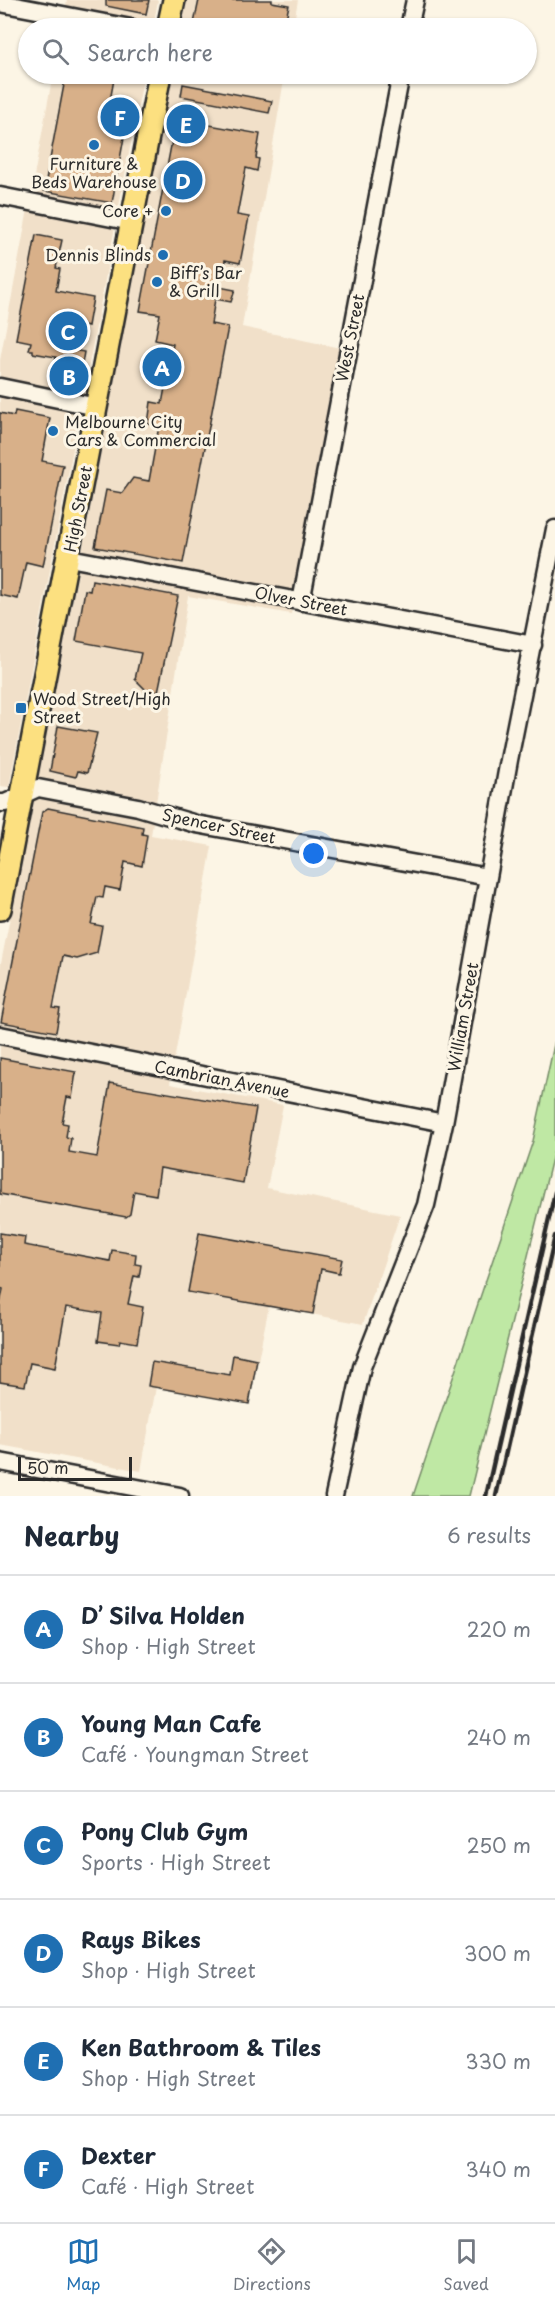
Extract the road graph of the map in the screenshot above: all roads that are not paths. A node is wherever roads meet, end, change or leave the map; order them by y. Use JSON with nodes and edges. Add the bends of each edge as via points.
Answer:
{"nodes":[{"id":1,"x":174,"y":0,"type":"edge"},
{"id":2,"x":415,"y":0,"type":"edge"},
{"id":3,"x":0,"y":3,"type":"edge"},
{"id":4,"x":79,"y":18,"type":"edge"},
{"id":5,"x":170,"y":18,"type":"edge"},
{"id":6,"x":411,"y":18,"type":"edge"},
{"id":7,"x":158,"y":84,"type":"edge"},
{"id":8,"x":399,"y":84,"type":"edge"},
{"id":9,"x":0,"y":196,"type":"edge"},
{"id":10,"x":132,"y":222,"type":"junction"},
{"id":11,"x":0,"y":387,"type":"edge"},
{"id":12,"x":97,"y":407,"type":"junction"},
{"id":13,"x":555,"y":529,"type":"edge"},
{"id":14,"x":69,"y":558,"type":"junction"},
{"id":15,"x":301,"y":602,"type":"junction"},
{"id":16,"x":533,"y":645,"type":"junction"},
{"id":17,"x":23,"y":794,"type":"junction"},
{"id":18,"x":0,"y":803,"type":"edge"},
{"id":19,"x":488,"y":878,"type":"junction"},
{"id":20,"x":0,"y":909,"type":"edge"},
{"id":21,"x":0,"y":1035,"type":"edge"},
{"id":22,"x":444,"y":1123,"type":"junction"},
{"id":23,"x":0,"y":1462,"type":"edge"},
{"id":24,"x":180,"y":1496,"type":"edge"},
{"id":25,"x":334,"y":1496,"type":"edge"}],
"edges":[{"from":1,"to":5,"type":"main road"},
{"from":2,"to":6,"type":"street"},
{"from":3,"to":4,"type":"street"},
{"from":7,"to":10,"type":"main road","name":"High Street"},
{"from":8,"to":15,"type":"street","name":"West Street"},
{"from":9,"to":10,"type":"street"},
{"from":10,"to":12,"type":"main road","name":"High Street"},
{"from":11,"to":12,"type":"street"},
{"from":12,"to":14,"type":"main road","name":"High Street"},
{"from":13,"to":16,"type":"street","name":"William Street"},
{"from":14,"to":15,"type":"street","name":"Olver Street"},
{"from":14,"to":17,"type":"main road","name":"High Street"},
{"from":15,"to":16,"type":"street","name":"Olver Street"},
{"from":16,"to":19,"type":"street","name":"William Street"},
{"from":17,"to":18,"type":"street","name":"Spencer Street"},
{"from":17,"to":19,"type":"street","name":"Spencer Street","via":[[38,788],[138,807],[196,824]]},
{"from":17,"to":20,"type":"main road","name":"High Street"},
{"from":19,"to":22,"type":"street","name":"William Street"},
{"from":21,"to":22,"type":"street","name":"Cambrian Avenue"},
{"from":22,"to":25,"type":"street","name":"William Street","via":[[426,1205],[362,1367]]},
{"from":23,"to":24,"type":"street"}]}
